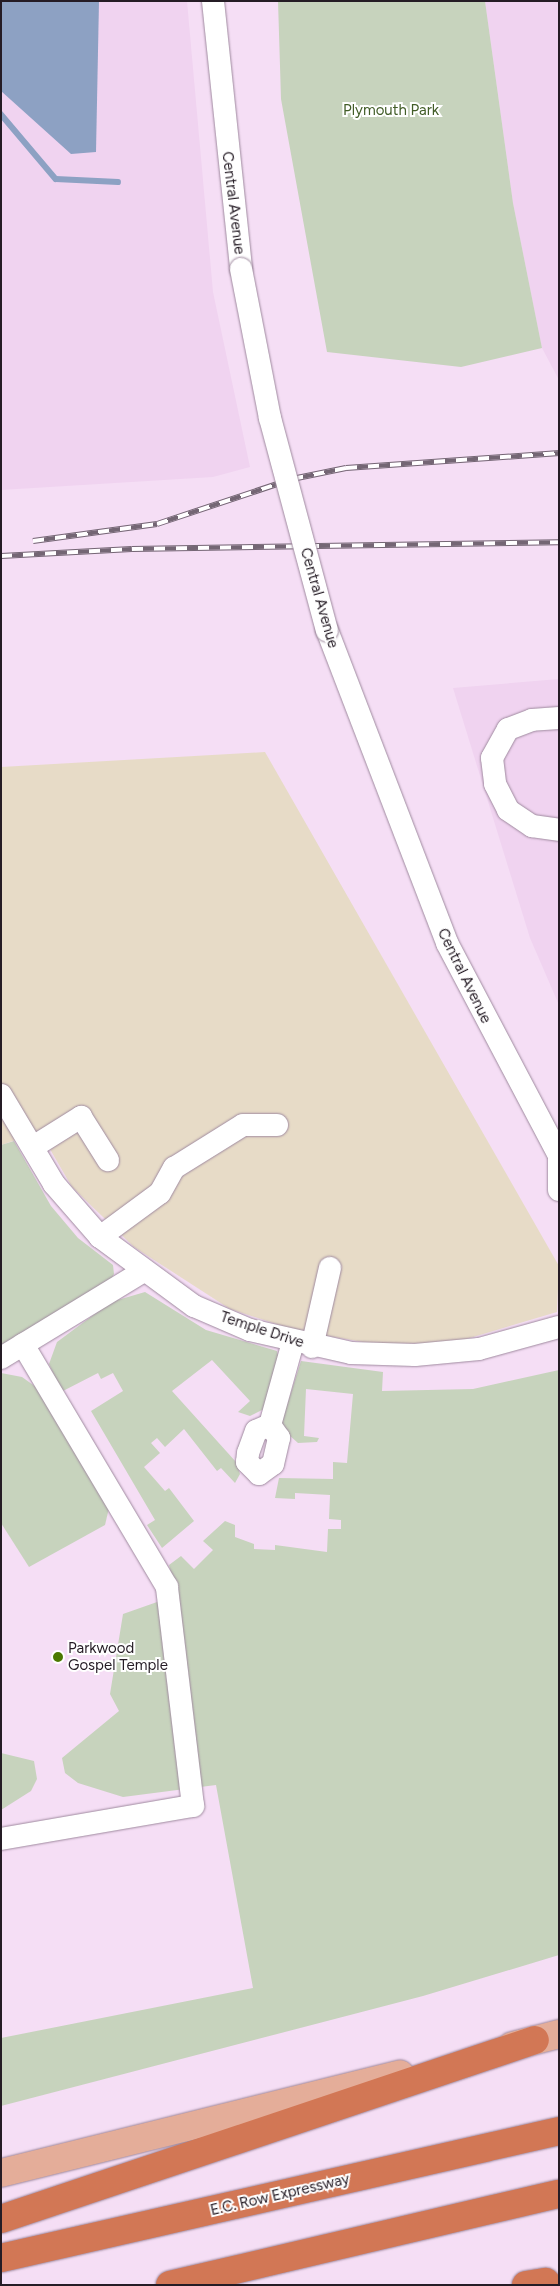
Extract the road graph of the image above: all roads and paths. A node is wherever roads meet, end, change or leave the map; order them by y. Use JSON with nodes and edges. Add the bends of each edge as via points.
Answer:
{"nodes":[{"id":1,"x":214,"y":1,"type":"edge"},
{"id":2,"x":559,"y":718,"type":"edge"},
{"id":3,"x":558,"y":836,"type":"edge"},
{"id":4,"x":4,"y":1102,"type":"edge"},
{"id":5,"x":277,"y":1125,"type":"dead end"},
{"id":6,"x":33,"y":1147,"type":"junction"},
{"id":7,"x":559,"y":1155,"type":"edge"},
{"id":8,"x":108,"y":1160,"type":"dead end"},
{"id":9,"x":559,"y":1190,"type":"edge"},
{"id":10,"x":100,"y":1237,"type":"junction"},
{"id":11,"x":330,"y":1268,"type":"dead end"},
{"id":12,"x":142,"y":1272,"type":"junction"},
{"id":13,"x":559,"y":1327,"type":"edge"},
{"id":14,"x":23,"y":1344,"type":"junction"},
{"id":15,"x":303,"y":1344,"type":"junction"},
{"id":16,"x":1,"y":1358,"type":"edge"},
{"id":17,"x":270,"y":1424,"type":"dead end"},
{"id":18,"x":1,"y":1840,"type":"edge"},
{"id":19,"x":547,"y":2037,"type":"edge"},
{"id":20,"x":559,"y":2131,"type":"edge"},
{"id":21,"x":1,"y":2173,"type":"edge"},
{"id":22,"x":559,"y":2194,"type":"edge"},
{"id":23,"x":1,"y":2219,"type":"edge"},
{"id":24,"x":1,"y":2258,"type":"edge"},
{"id":25,"x":170,"y":2285,"type":"edge"}],
"edges":[{"from":1,"to":7,"type":"street","name":"Central Avenue","bridge":true,"via":[[241,269],[270,418],[327,630],[447,943]]},
{"from":2,"to":3,"type":"street","via":[[532,720],[508,729],[492,758],[495,784],[508,810],[532,826]]},
{"from":4,"to":6,"type":"street","name":"Temple Drive"},
{"from":5,"to":10,"type":"street","via":[[243,1125],[174,1168],[160,1193]]},
{"from":6,"to":8,"type":"street","via":[[81,1117]]},
{"from":6,"to":10,"type":"street","name":"Temple Drive","via":[[54,1184]]},
{"from":7,"to":9,"type":"street","name":"Central Avenue"},
{"from":10,"to":12,"type":"street","name":"Temple Drive"},
{"from":11,"to":15,"type":"street"},
{"from":12,"to":14,"type":"street"},
{"from":12,"to":15,"type":"street","name":"Temple Drive","via":[[194,1306]]},
{"from":13,"to":15,"type":"street","name":"Temple Drive","via":[[480,1349],[415,1355]]},
{"from":14,"to":16,"type":"street"},
{"from":14,"to":18,"type":"street","via":[[167,1587],[193,1806]]},
{"from":15,"to":17,"type":"street"},
{"from":19,"to":21,"type":"main road"},
{"from":19,"to":23,"type":"highway"},
{"from":20,"to":24,"type":"highway","name":"E.C. Row Expressway"},
{"from":22,"to":25,"type":"highway"}]}
